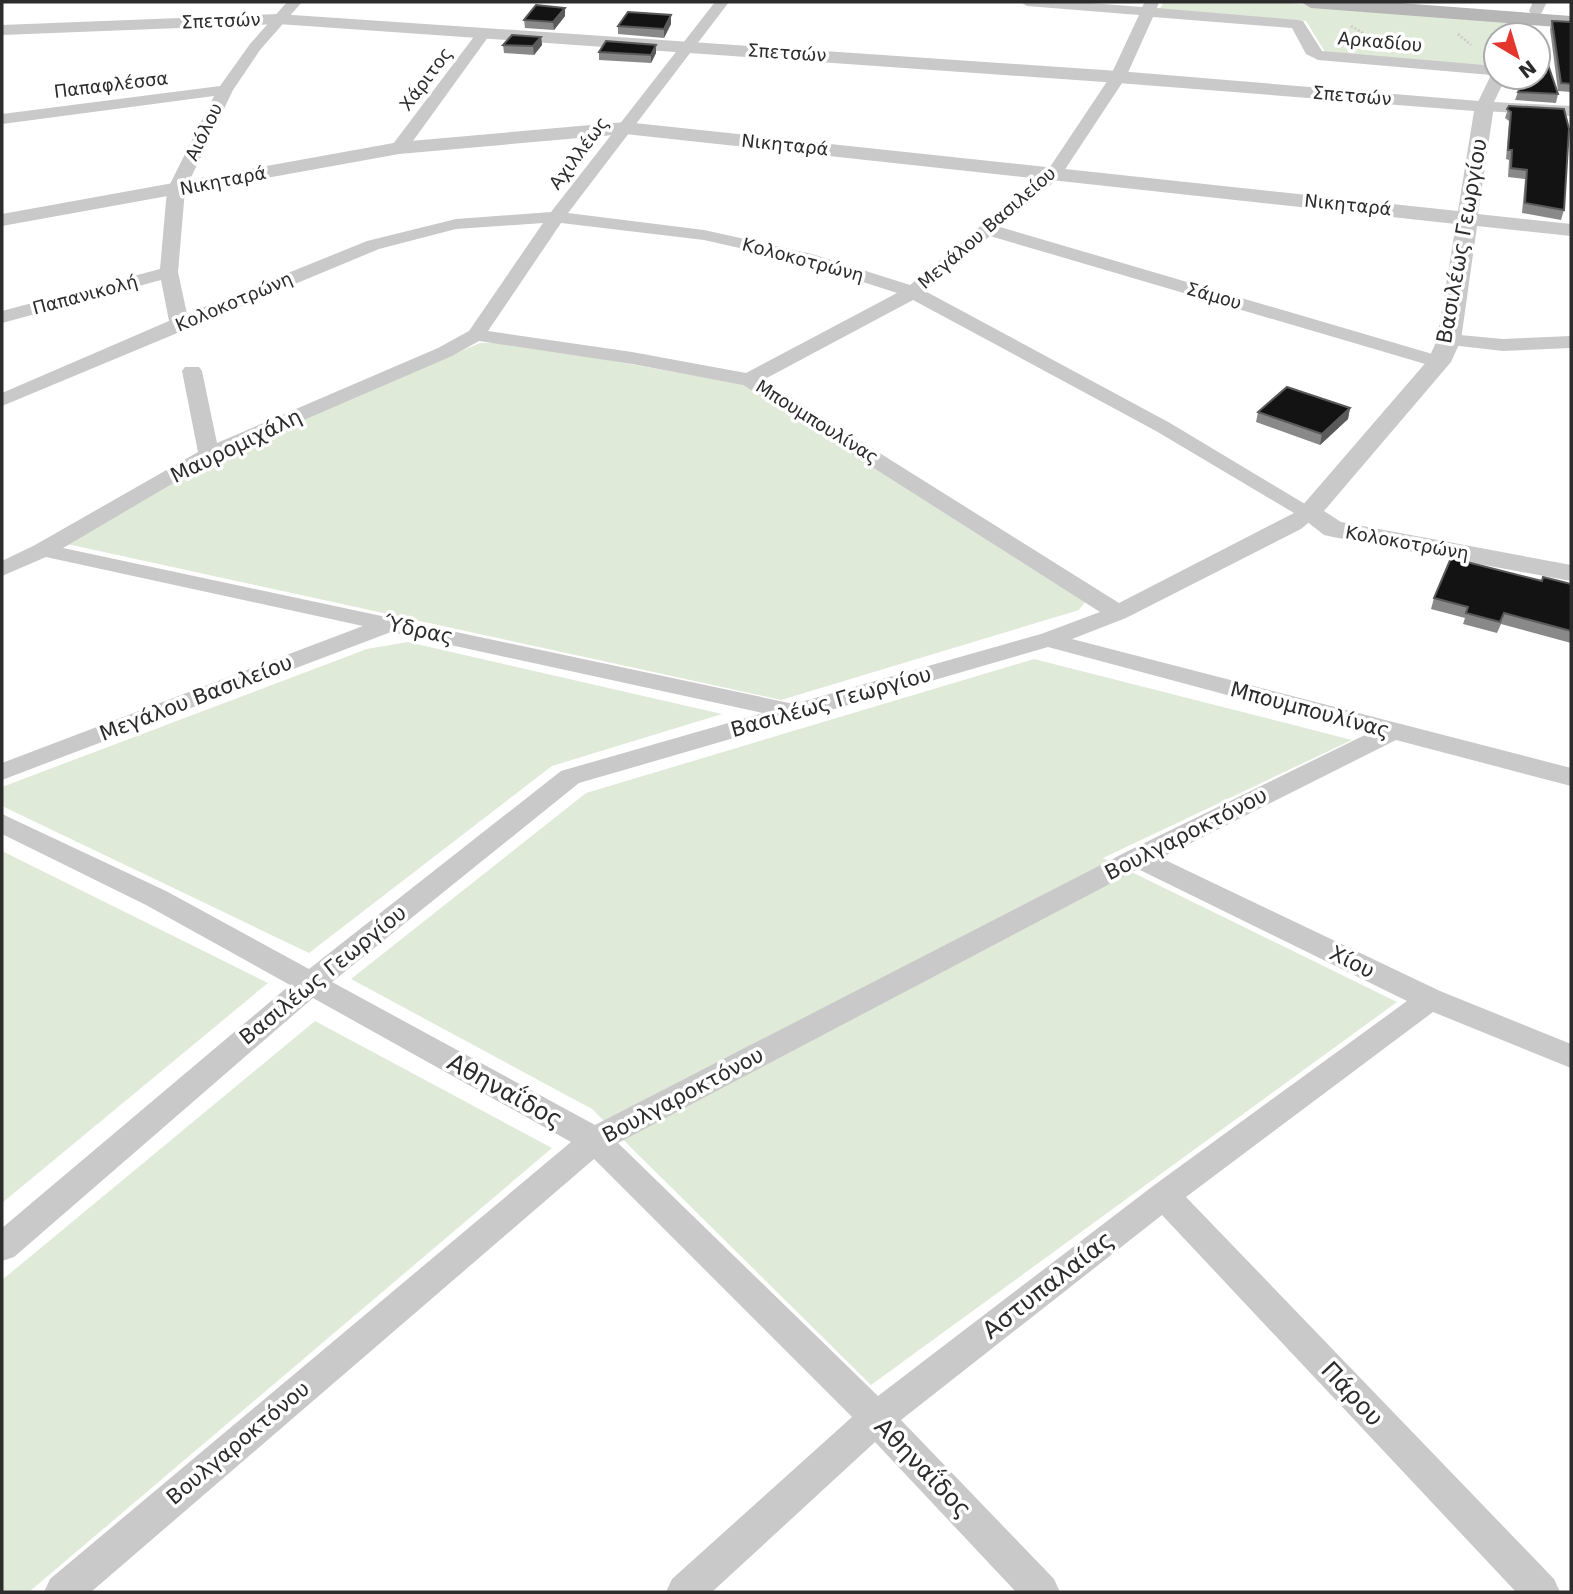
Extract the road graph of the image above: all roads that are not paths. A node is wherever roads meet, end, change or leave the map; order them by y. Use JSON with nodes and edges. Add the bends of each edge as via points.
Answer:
{"nodes":[{"id":1,"x":295,"y":2,"type":"edge"},
{"id":2,"x":722,"y":2,"type":"edge"},
{"id":3,"x":1027,"y":2,"type":"edge"},
{"id":4,"x":1311,"y":2,"type":"edge"},
{"id":5,"x":1415,"y":2,"type":"edge"},
{"id":6,"x":1151,"y":7,"type":"edge"},
{"id":7,"x":1571,"y":14,"type":"edge"},
{"id":8,"x":278,"y":19,"type":"junction"},
{"id":9,"x":1533,"y":19,"type":"edge"},
{"id":10,"x":1571,"y":22,"type":"edge"},
{"id":11,"x":2,"y":30,"type":"edge"},
{"id":12,"x":484,"y":33,"type":"junction"},
{"id":13,"x":685,"y":46,"type":"junction"},
{"id":14,"x":1482,"y":70,"type":"edge"},
{"id":15,"x":1118,"y":77,"type":"junction"},
{"id":16,"x":225,"y":90,"type":"junction"},
{"id":17,"x":1492,"y":91,"type":"edge"},
{"id":18,"x":1485,"y":106,"type":"junction"},
{"id":19,"x":1571,"y":111,"type":"edge"},
{"id":20,"x":2,"y":119,"type":"edge"},
{"id":21,"x":625,"y":128,"type":"junction"},
{"id":22,"x":399,"y":148,"type":"junction"},
{"id":23,"x":1054,"y":173,"type":"junction"},
{"id":24,"x":176,"y":190,"type":"junction"},
{"id":25,"x":556,"y":217,"type":"junction"},
{"id":26,"x":1468,"y":218,"type":"junction"},
{"id":27,"x":2,"y":220,"type":"edge"},
{"id":28,"x":990,"y":230,"type":"junction"},
{"id":29,"x":1571,"y":230,"type":"edge"},
{"id":30,"x":169,"y":272,"type":"junction"},
{"id":31,"x":914,"y":292,"type":"junction"},
{"id":32,"x":2,"y":317,"type":"edge"},
{"id":33,"x":180,"y":326,"type":"junction"},
{"id":34,"x":476,"y":335,"type":"junction"},
{"id":35,"x":1450,"y":340,"type":"junction"},
{"id":36,"x":1571,"y":342,"type":"edge"},
{"id":37,"x":1439,"y":362,"type":"junction"},
{"id":38,"x":192,"y":371,"type":"dead end"},
{"id":39,"x":749,"y":380,"type":"junction"},
{"id":40,"x":2,"y":400,"type":"edge"},
{"id":41,"x":209,"y":454,"type":"junction"},
{"id":42,"x":1309,"y":513,"type":"junction"},
{"id":43,"x":43,"y":550,"type":"junction"},
{"id":44,"x":2,"y":569,"type":"edge"},
{"id":45,"x":1571,"y":573,"type":"edge"},
{"id":46,"x":1118,"y":613,"type":"junction"},
{"id":47,"x":391,"y":624,"type":"junction"},
{"id":48,"x":1049,"y":639,"type":"junction"},
{"id":49,"x":795,"y":712,"type":"junction"},
{"id":50,"x":1392,"y":732,"type":"junction"},
{"id":51,"x":2,"y":772,"type":"edge"},
{"id":52,"x":1571,"y":777,"type":"edge"},
{"id":53,"x":2,"y":822,"type":"edge"},
{"id":54,"x":1138,"y":858,"type":"junction"},
{"id":55,"x":309,"y":985,"type":"junction"},
{"id":56,"x":1430,"y":999,"type":"junction"},
{"id":57,"x":1571,"y":1056,"type":"edge"},
{"id":58,"x":595,"y":1140,"type":"junction"},
{"id":59,"x":1164,"y":1195,"type":"junction"},
{"id":60,"x":2,"y":1247,"type":"edge"},
{"id":61,"x":876,"y":1418,"type":"junction"},
{"id":62,"x":63,"y":1592,"type":"edge"},
{"id":63,"x":685,"y":1592,"type":"edge"},
{"id":64,"x":1041,"y":1592,"type":"edge"},
{"id":65,"x":1541,"y":1592,"type":"edge"}],
"edges":[{"from":1,"to":8,"type":"street","name":"Αιόλου"},
{"from":2,"to":13,"type":"street","name":"Αχιλλέως"},
{"from":3,"to":6,"type":"street","name":"Αρκαδίου"},
{"from":4,"to":10,"type":"main road"},
{"from":5,"to":9,"type":"main road"},
{"from":6,"to":14,"type":"street","name":"Αρκαδίου","via":[[1298,24],[1311,51],[1318,55]]},
{"from":6,"to":15,"type":"street","name":"Μεγάλου Βασιλείου"},
{"from":7,"to":9,"type":"main road"},
{"from":8,"to":11,"type":"street","name":"Σπετσών"},
{"from":8,"to":12,"type":"street","name":"Σπετσών"},
{"from":8,"to":16,"type":"street","name":"Αιόλου"},
{"from":12,"to":13,"type":"street","name":"Σπετσών"},
{"from":12,"to":22,"type":"street","name":"Χάριτος"},
{"from":13,"to":15,"type":"street","name":"Σπετσών"},
{"from":13,"to":21,"type":"street","name":"Αχιλλέως"},
{"from":15,"to":18,"type":"street","name":"Σπετσών"},
{"from":15,"to":23,"type":"street","name":"Μεγάλου Βασιλείου"},
{"from":16,"to":20,"type":"street","name":"Παπαφλέσσα"},
{"from":16,"to":24,"type":"street","name":"Αιόλου"},
{"from":17,"to":18,"type":"street","name":"Βασιλέως Γεωργίου"},
{"from":18,"to":19,"type":"street","name":"Σπετσών"},
{"from":18,"to":26,"type":"street","name":"Βασιλέως Γεωργίου"},
{"from":21,"to":22,"type":"street","name":"Νικηταρά"},
{"from":21,"to":23,"type":"street","name":"Νικηταρά"},
{"from":21,"to":25,"type":"street","name":"Αχιλλέως"},
{"from":22,"to":24,"type":"street","name":"Νικηταρά"},
{"from":23,"to":26,"type":"street","name":"Νικηταρά"},
{"from":23,"to":28,"type":"street","name":"Μεγάλου Βασιλείου"},
{"from":24,"to":27,"type":"street","name":"Νικηταρά"},
{"from":24,"to":30,"type":"street","name":"Αιόλου"},
{"from":25,"to":31,"type":"street","name":"Κολοκοτρώνη","via":[[704,235],[806,258]]},
{"from":25,"to":33,"type":"street","name":"Κολοκοτρώνη","via":[[456,224],[373,245]]},
{"from":25,"to":34,"type":"street","name":"Αχιλλέως"},
{"from":26,"to":29,"type":"street","name":"Νικηταρά"},
{"from":26,"to":35,"type":"street","name":"Βασιλέως Γεωργίου"},
{"from":28,"to":31,"type":"street","name":"Μεγάλου Βασιλείου"},
{"from":28,"to":37,"type":"street","name":"Σάμου"},
{"from":30,"to":32,"type":"street","name":"Παπανικολή"},
{"from":30,"to":33,"type":"street","name":"Αιόλου"},
{"from":31,"to":39,"type":"street","name":"Μεγάλου Βασιλείου"},
{"from":31,"to":42,"type":"street","name":"Κολοκοτρώνη","via":[[1163,427]]},
{"from":33,"to":40,"type":"street","name":"Κολοκοτρώνη"},
{"from":34,"to":39,"type":"street","name":"Μπουμπουλίνας"},
{"from":34,"to":41,"type":"street","name":"Μαυρομιχάλη"},
{"from":35,"to":36,"type":"street","via":[[1503,345]]},
{"from":35,"to":37,"type":"street","name":"Βασιλέως Γεωργίου"},
{"from":37,"to":42,"type":"street","name":"Βασιλέως Γεωργίου"},
{"from":38,"to":41,"type":"street"},
{"from":39,"to":46,"type":"street","name":"Μπουμπουλίνας"},
{"from":41,"to":43,"type":"street","name":"Μαυρομιχάλη"},
{"from":42,"to":45,"type":"street","name":"Κολοκοτρώνη","via":[[1333,529]]},
{"from":42,"to":46,"type":"street","name":"Βασιλέως Γεωργίου"},
{"from":43,"to":44,"type":"street","name":"Μαυρομιχάλη"},
{"from":43,"to":47,"type":"street","name":"Ύδρας"},
{"from":46,"to":48,"type":"street","name":"Βασιλέως Γεωργίου"},
{"from":47,"to":49,"type":"street","name":"Ύδρας"},
{"from":47,"to":51,"type":"street","name":"Μεγάλου Βασιλείου"},
{"from":48,"to":49,"type":"street","name":"Βασιλέως Γεωργίου"},
{"from":48,"to":50,"type":"street","name":"Μπουμπουλίνας"},
{"from":49,"to":55,"type":"street","name":"Βασιλέως Γεωργίου","via":[[570,777]]},
{"from":50,"to":52,"type":"street","name":"Μπουμπουλίνας"},
{"from":50,"to":54,"type":"street","name":"Βουλγαροκτόνου"},
{"from":53,"to":55,"type":"street","name":"Αθηναΐδος","via":[[156,898]]},
{"from":54,"to":56,"type":"street","name":"Χίου"},
{"from":54,"to":58,"type":"street","name":"Βουλγαροκτόνου"},
{"from":55,"to":58,"type":"street","name":"Αθηναΐδος"},
{"from":55,"to":60,"type":"street","name":"Βασιλέως Γεωργίου"},
{"from":56,"to":57,"type":"street","name":"Χίου"},
{"from":56,"to":59,"type":"street","name":"Αστυπαλαίας"},
{"from":58,"to":61,"type":"street","name":"Αθηναΐδος"},
{"from":58,"to":62,"type":"street","name":"Βουλγαροκτόνου"},
{"from":59,"to":61,"type":"street","name":"Αστυπαλαίας"},
{"from":59,"to":65,"type":"street","name":"Πάρου"},
{"from":61,"to":63,"type":"street","name":"Αστυπαλαίας"},
{"from":61,"to":64,"type":"street","name":"Αθηναΐδος"}]}
